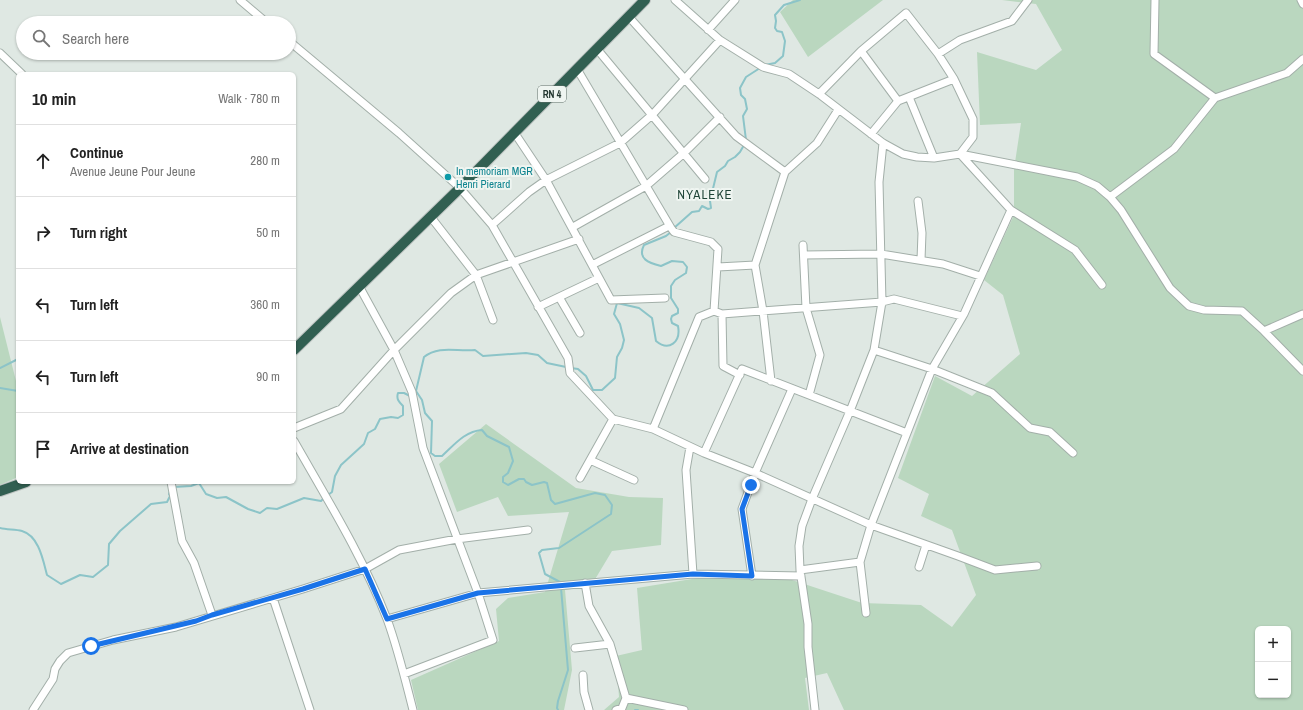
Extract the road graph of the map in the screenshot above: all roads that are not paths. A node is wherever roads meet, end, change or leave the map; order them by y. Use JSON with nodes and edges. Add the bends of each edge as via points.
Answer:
{"nodes":[{"id":1,"x":240,"y":0,"type":"edge"},
{"id":2,"x":645,"y":0,"type":"edge"},
{"id":3,"x":675,"y":0,"type":"edge"},
{"id":4,"x":735,"y":0,"type":"edge"},
{"id":5,"x":1028,"y":0,"type":"edge"},
{"id":6,"x":1155,"y":0,"type":"edge"},
{"id":7,"x":1301,"y":0,"type":"edge"},
{"id":8,"x":1303,"y":4,"type":"edge"},
{"id":9,"x":259,"y":16,"type":"edge"},
{"id":10,"x":629,"y":17,"type":"junction"},
{"id":11,"x":708,"y":30,"type":"junction"},
{"id":12,"x":720,"y":40,"type":"junction"},
{"id":13,"x":296,"y":47,"type":"edge"},
{"id":14,"x":597,"y":49,"type":"junction"},
{"id":15,"x":861,"y":51,"type":"junction"},
{"id":16,"x":0,"y":53,"type":"edge"},
{"id":17,"x":938,"y":54,"type":"junction"},
{"id":18,"x":1303,"y":59,"type":"edge"},
{"id":19,"x":577,"y":69,"type":"junction"},
{"id":20,"x":20,"y":72,"type":"edge"},
{"id":21,"x":954,"y":79,"type":"junction"},
{"id":22,"x":685,"y":80,"type":"junction"},
{"id":23,"x":819,"y":94,"type":"junction"},
{"id":24,"x":909,"y":97,"type":"junction"},
{"id":25,"x":1215,"y":98,"type":"junction"},
{"id":26,"x":898,"y":101,"type":"junction"},
{"id":27,"x":838,"y":110,"type":"junction"},
{"id":28,"x":653,"y":114,"type":"junction"},
{"id":29,"x":720,"y":117,"type":"junction"},
{"id":30,"x":514,"y":132,"type":"junction"},
{"id":31,"x":871,"y":134,"type":"junction"},
{"id":32,"x":620,"y":143,"type":"junction"},
{"id":33,"x":883,"y":143,"type":"junction"},
{"id":34,"x":684,"y":153,"type":"junction"},
{"id":35,"x":960,"y":154,"type":"junction"},
{"id":36,"x":934,"y":158,"type":"junction"},
{"id":37,"x":785,"y":172,"type":"junction"},
{"id":38,"x":705,"y":179,"type":"dead end"},
{"id":39,"x":546,"y":180,"type":"junction"},
{"id":40,"x":646,"y":186,"type":"junction"},
{"id":41,"x":460,"y":188,"type":"junction"},
{"id":42,"x":1110,"y":197,"type":"junction"},
{"id":43,"x":918,"y":200,"type":"dead end"},
{"id":44,"x":1011,"y":210,"type":"junction"},
{"id":45,"x":430,"y":216,"type":"junction"},
{"id":46,"x":492,"y":225,"type":"junction"},
{"id":47,"x":573,"y":227,"type":"junction"},
{"id":48,"x":671,"y":228,"type":"junction"},
{"id":49,"x":579,"y":239,"type":"junction"},
{"id":50,"x":803,"y":245,"type":"dead end"},
{"id":51,"x":881,"y":254,"type":"junction"},
{"id":52,"x":804,"y":255,"type":"junction"},
{"id":53,"x":921,"y":260,"type":"junction"},
{"id":54,"x":514,"y":262,"type":"junction"},
{"id":55,"x":592,"y":265,"type":"junction"},
{"id":56,"x":755,"y":265,"type":"junction"},
{"id":57,"x":718,"y":267,"type":"junction"},
{"id":58,"x":476,"y":275,"type":"junction"},
{"id":59,"x":980,"y":276,"type":"junction"},
{"id":60,"x":599,"y":278,"type":"junction"},
{"id":61,"x":359,"y":286,"type":"junction"},
{"id":62,"x":1102,"y":286,"type":"dead end"},
{"id":63,"x":559,"y":297,"type":"junction"},
{"id":64,"x":665,"y":298,"type":"dead end"},
{"id":65,"x":882,"y":302,"type":"junction"},
{"id":66,"x":538,"y":307,"type":"junction"},
{"id":67,"x":806,"y":308,"type":"junction"},
{"id":68,"x":714,"y":311,"type":"junction"},
{"id":69,"x":763,"y":311,"type":"junction"},
{"id":70,"x":722,"y":314,"type":"junction"},
{"id":71,"x":1303,"y":314,"type":"edge"},
{"id":72,"x":962,"y":316,"type":"junction"},
{"id":73,"x":493,"y":320,"type":"dead end"},
{"id":74,"x":1264,"y":331,"type":"junction"},
{"id":75,"x":580,"y":333,"type":"dead end"},
{"id":76,"x":296,"y":348,"type":"edge"},
{"id":77,"x":394,"y":350,"type":"junction"},
{"id":78,"x":874,"y":350,"type":"junction"},
{"id":79,"x":932,"y":369,"type":"junction"},
{"id":80,"x":1303,"y":371,"type":"edge"},
{"id":81,"x":740,"y":374,"type":"junction"},
{"id":82,"x":771,"y":380,"type":"junction"},
{"id":83,"x":792,"y":389,"type":"junction"},
{"id":84,"x":809,"y":395,"type":"junction"},
{"id":85,"x":850,"y":411,"type":"junction"},
{"id":86,"x":613,"y":419,"type":"junction"},
{"id":87,"x":296,"y":427,"type":"edge"},
{"id":88,"x":653,"y":429,"type":"junction"},
{"id":89,"x":907,"y":433,"type":"junction"},
{"id":90,"x":296,"y":444,"type":"edge"},
{"id":91,"x":690,"y":447,"type":"junction"},
{"id":92,"x":704,"y":453,"type":"junction"},
{"id":93,"x":1072,"y":453,"type":"dead end"},
{"id":94,"x":590,"y":460,"type":"junction"},
{"id":95,"x":755,"y":473,"type":"junction"},
{"id":96,"x":580,"y":478,"type":"dead end"},
{"id":97,"x":634,"y":480,"type":"dead end"},
{"id":98,"x":20,"y":484,"type":"edge"},
{"id":99,"x":171,"y":484,"type":"edge"},
{"id":100,"x":0,"y":491,"type":"edge"},
{"id":101,"x":812,"y":499,"type":"junction"},
{"id":102,"x":871,"y":525,"type":"junction"},
{"id":103,"x":528,"y":530,"type":"dead end"},
{"id":104,"x":457,"y":539,"type":"junction"},
{"id":105,"x":926,"y":545,"type":"junction"},
{"id":106,"x":860,"y":562,"type":"junction"},
{"id":107,"x":1038,"y":566,"type":"dead end"},
{"id":108,"x":919,"y":567,"type":"dead end"},
{"id":109,"x":365,"y":569,"type":"junction"},
{"id":110,"x":801,"y":573,"type":"junction"},
{"id":111,"x":693,"y":574,"type":"junction"},
{"id":112,"x":752,"y":576,"type":"junction"},
{"id":113,"x":585,"y":584,"type":"junction"},
{"id":114,"x":478,"y":593,"type":"junction"},
{"id":115,"x":273,"y":598,"type":"junction"},
{"id":116,"x":866,"y":613,"type":"dead end"},
{"id":117,"x":212,"y":615,"type":"junction"},
{"id":118,"x":387,"y":619,"type":"junction"},
{"id":119,"x":610,"y":644,"type":"junction"},
{"id":120,"x":575,"y":648,"type":"dead end"},
{"id":121,"x":404,"y":674,"type":"junction"},
{"id":122,"x":583,"y":675,"type":"dead end"},
{"id":123,"x":626,"y":698,"type":"junction"},
{"id":124,"x":665,"y":708,"type":"edge"},
{"id":125,"x":33,"y":710,"type":"edge"},
{"id":126,"x":310,"y":710,"type":"edge"},
{"id":127,"x":413,"y":710,"type":"edge"},
{"id":128,"x":589,"y":710,"type":"edge"},
{"id":129,"x":616,"y":710,"type":"edge"},
{"id":130,"x":684,"y":710,"type":"edge"},
{"id":131,"x":815,"y":710,"type":"edge"}],
"edges":[{"from":1,"to":9,"type":"street"},
{"from":2,"to":10,"type":"highway","number":"RN 4"},
{"from":3,"to":11,"type":"street"},
{"from":4,"to":11,"type":"street"},
{"from":5,"to":17,"type":"street","via":[[1012,21],[960,40]]},
{"from":6,"to":25,"type":"street","via":[[1154,54]]},
{"from":7,"to":8,"type":"street"},
{"from":10,"to":14,"type":"highway","number":"RN 4"},
{"from":10,"to":22,"type":"street"},
{"from":11,"to":12,"type":"street"},
{"from":12,"to":22,"type":"street"},
{"from":12,"to":23,"type":"street","via":[[763,67],[789,74]]},
{"from":13,"to":41,"type":"street"},
{"from":14,"to":19,"type":"highway","number":"RN 4"},
{"from":14,"to":28,"type":"street"},
{"from":15,"to":17,"type":"street","via":[[906,13]]},
{"from":15,"to":23,"type":"street"},
{"from":15,"to":26,"type":"street"},
{"from":16,"to":20,"type":"street"},
{"from":17,"to":21,"type":"street"},
{"from":18,"to":25,"type":"street","via":[[1287,73]]},
{"from":19,"to":30,"type":"highway","number":"RN 4"},
{"from":19,"to":32,"type":"street"},
{"from":21,"to":24,"type":"street"},
{"from":21,"to":35,"type":"street","via":[[973,119],[973,137]]},
{"from":22,"to":28,"type":"street"},
{"from":22,"to":29,"type":"street"},
{"from":23,"to":27,"type":"street"},
{"from":24,"to":26,"type":"street"},
{"from":24,"to":36,"type":"street"},
{"from":25,"to":42,"type":"street","via":[[1174,149]]},
{"from":26,"to":31,"type":"street"},
{"from":27,"to":31,"type":"street"},
{"from":27,"to":37,"type":"street","via":[[817,143]]},
{"from":28,"to":32,"type":"street"},
{"from":28,"to":34,"type":"street"},
{"from":29,"to":34,"type":"street"},
{"from":29,"to":37,"type":"street","via":[[736,136]]},
{"from":30,"to":39,"type":"street"},
{"from":30,"to":41,"type":"highway","number":"RN 4"},
{"from":31,"to":33,"type":"street"},
{"from":32,"to":39,"type":"street"},
{"from":32,"to":40,"type":"street"},
{"from":33,"to":36,"type":"street","via":[[903,154]]},
{"from":33,"to":51,"type":"street","via":[[879,182]]},
{"from":34,"to":38,"type":"street"},
{"from":34,"to":40,"type":"street"},
{"from":35,"to":36,"type":"street"},
{"from":35,"to":42,"type":"street","via":[[1077,177],[1098,186]]},
{"from":35,"to":44,"type":"street"},
{"from":37,"to":56,"type":"street"},
{"from":39,"to":46,"type":"street"},
{"from":39,"to":47,"type":"street"},
{"from":40,"to":47,"type":"street"},
{"from":40,"to":48,"type":"street"},
{"from":41,"to":45,"type":"highway","number":"RN 4"},
{"from":41,"to":46,"type":"street"},
{"from":42,"to":74,"type":"street","via":[[1121,210],[1170,288],[1189,306],[1204,310],[1242,311]]},
{"from":43,"to":53,"type":"street","via":[[922,233]]},
{"from":44,"to":59,"type":"street"},
{"from":44,"to":62,"type":"street","via":[[1075,250]]},
{"from":45,"to":58,"type":"street"},
{"from":45,"to":61,"type":"highway","number":"RN 4"},
{"from":46,"to":54,"type":"street"},
{"from":47,"to":49,"type":"street"},
{"from":48,"to":55,"type":"street"},
{"from":48,"to":57,"type":"street","via":[[711,242],[718,249]]},
{"from":49,"to":54,"type":"street"},
{"from":49,"to":55,"type":"street"},
{"from":50,"to":52,"type":"street"},
{"from":51,"to":52,"type":"street"},
{"from":51,"to":53,"type":"street"},
{"from":51,"to":65,"type":"street"},
{"from":52,"to":67,"type":"street"},
{"from":53,"to":59,"type":"street","via":[[944,264]]},
{"from":54,"to":58,"type":"street"},
{"from":54,"to":66,"type":"street"},
{"from":55,"to":60,"type":"street"},
{"from":56,"to":57,"type":"street"},
{"from":56,"to":69,"type":"street"},
{"from":57,"to":68,"type":"street"},
{"from":58,"to":73,"type":"street"},
{"from":58,"to":77,"type":"street","via":[[451,294]]},
{"from":59,"to":72,"type":"street"},
{"from":60,"to":63,"type":"street"},
{"from":60,"to":64,"type":"street","via":[[611,300]]},
{"from":61,"to":76,"type":"highway","number":"RN 4"},
{"from":61,"to":77,"type":"street"},
{"from":63,"to":66,"type":"street"},
{"from":63,"to":75,"type":"street"},
{"from":65,"to":67,"type":"street"},
{"from":65,"to":72,"type":"street","via":[[894,299]]},
{"from":65,"to":78,"type":"street"},
{"from":66,"to":86,"type":"street","via":[[568,358],[570,373]]},
{"from":67,"to":69,"type":"street"},
{"from":67,"to":84,"type":"street","via":[[820,355]]},
{"from":68,"to":70,"type":"street"},
{"from":68,"to":88,"type":"street","via":[[699,317]]},
{"from":69,"to":70,"type":"street"},
{"from":69,"to":82,"type":"street"},
{"from":70,"to":81,"type":"street","via":[[723,366]]},
{"from":71,"to":74,"type":"street"},
{"from":72,"to":79,"type":"street"},
{"from":74,"to":80,"type":"street"},
{"from":77,"to":87,"type":"street","via":[[341,410]]},
{"from":77,"to":104,"type":"street","via":[[413,395],[423,448]]},
{"from":78,"to":79,"type":"street"},
{"from":78,"to":85,"type":"street"},
{"from":79,"to":89,"type":"street"},
{"from":79,"to":93,"type":"street","via":[[992,394],[1030,428],[1050,432]]},
{"from":81,"to":82,"type":"street","via":[[742,369]]},
{"from":81,"to":92,"type":"street"},
{"from":82,"to":83,"type":"street"},
{"from":83,"to":84,"type":"street"},
{"from":83,"to":95,"type":"street"},
{"from":84,"to":85,"type":"street"},
{"from":85,"to":89,"type":"street"},
{"from":85,"to":101,"type":"street"},
{"from":86,"to":88,"type":"street"},
{"from":86,"to":94,"type":"street"},
{"from":88,"to":91,"type":"street"},
{"from":89,"to":102,"type":"street"},
{"from":90,"to":109,"type":"street"},
{"from":91,"to":92,"type":"street"},
{"from":91,"to":111,"type":"street","via":[[686,470]]},
{"from":92,"to":95,"type":"street"},
{"from":94,"to":96,"type":"street"},
{"from":94,"to":97,"type":"street"},
{"from":95,"to":101,"type":"street"},
{"from":95,"to":112,"type":"street","via":[[742,509]]},
{"from":98,"to":100,"type":"highway"},
{"from":99,"to":117,"type":"street","via":[[182,541],[194,563]]},
{"from":101,"to":102,"type":"street"},
{"from":101,"to":110,"type":"street","via":[[802,526],[799,546]]},
{"from":102,"to":105,"type":"street"},
{"from":102,"to":106,"type":"street"},
{"from":103,"to":104,"type":"street"},
{"from":104,"to":109,"type":"street","via":[[399,550]]},
{"from":104,"to":114,"type":"street"},
{"from":105,"to":107,"type":"street","via":[[995,570]]},
{"from":105,"to":108,"type":"street"},
{"from":106,"to":110,"type":"street"},
{"from":106,"to":116,"type":"street"},
{"from":109,"to":115,"type":"street"},
{"from":109,"to":118,"type":"street"},
{"from":110,"to":112,"type":"street"},
{"from":110,"to":131,"type":"street"},
{"from":111,"to":112,"type":"street"},
{"from":111,"to":113,"type":"street"},
{"from":113,"to":114,"type":"street"},
{"from":113,"to":119,"type":"street","via":[[589,606]]},
{"from":114,"to":118,"type":"street"},
{"from":114,"to":121,"type":"street","via":[[493,640]]},
{"from":115,"to":117,"type":"street"},
{"from":115,"to":126,"type":"street"},
{"from":117,"to":125,"type":"street","via":[[176,627],[113,640],[68,653],[55,669],[53,679]]},
{"from":118,"to":121,"type":"street"},
{"from":119,"to":120,"type":"street"},
{"from":119,"to":123,"type":"street"},
{"from":121,"to":127,"type":"street"},
{"from":122,"to":128,"type":"street"},
{"from":123,"to":124,"type":"street"},
{"from":123,"to":129,"type":"street","via":[[622,708]]},
{"from":124,"to":130,"type":"street"}]}
